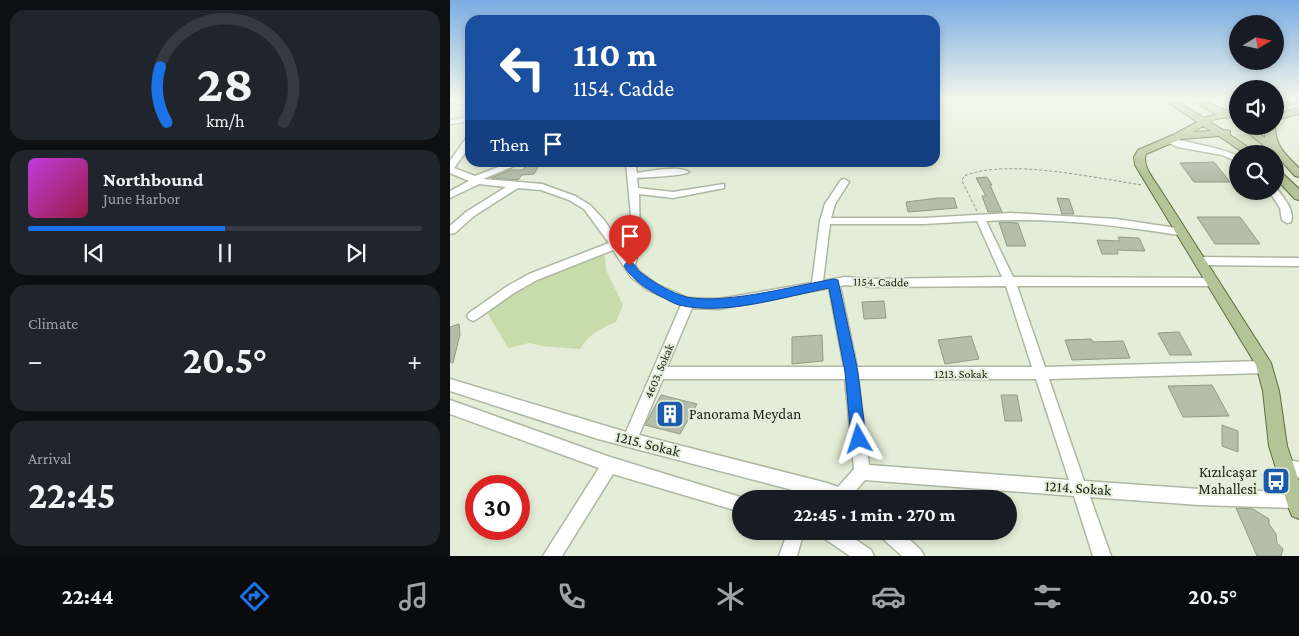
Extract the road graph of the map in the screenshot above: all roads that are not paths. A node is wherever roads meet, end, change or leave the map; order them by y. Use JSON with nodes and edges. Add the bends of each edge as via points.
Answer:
{"nodes":[{"id":1,"x":1198,"y":125,"type":"edge"},
{"id":2,"x":1208,"y":125,"type":"edge"},
{"id":3,"x":1229,"y":132,"type":"edge"},
{"id":4,"x":1222,"y":134,"type":"junction"},
{"id":5,"x":1256,"y":135,"type":"edge"},
{"id":6,"x":1174,"y":138,"type":"junction"},
{"id":7,"x":1239,"y":145,"type":"edge"},
{"id":8,"x":1269,"y":145,"type":"edge"},
{"id":9,"x":465,"y":147,"type":"edge"},
{"id":10,"x":1229,"y":155,"type":"edge"},
{"id":11,"x":1284,"y":159,"type":"edge"},
{"id":12,"x":490,"y":167,"type":"edge"},
{"id":13,"x":506,"y":167,"type":"edge"},
{"id":14,"x":631,"y":167,"type":"edge"},
{"id":15,"x":450,"y":168,"type":"edge"},
{"id":16,"x":684,"y":172,"type":"dead end"},
{"id":17,"x":1299,"y":174,"type":"edge"},
{"id":18,"x":633,"y":176,"type":"junction"},
{"id":19,"x":471,"y":179,"type":"junction"},
{"id":20,"x":1284,"y":181,"type":"edge"},
{"id":21,"x":844,"y":182,"type":"dead end"},
{"id":22,"x":515,"y":186,"type":"junction"},
{"id":23,"x":721,"y":186,"type":"dead end"},
{"id":24,"x":633,"y":190,"type":"junction"},
{"id":25,"x":450,"y":195,"type":"edge"},
{"id":26,"x":1299,"y":196,"type":"edge"},
{"id":27,"x":1281,"y":200,"type":"edge"},
{"id":28,"x":980,"y":218,"type":"junction"},
{"id":29,"x":1287,"y":220,"type":"dead end"},
{"id":30,"x":825,"y":222,"type":"junction"},
{"id":31,"x":451,"y":231,"type":"dead end"},
{"id":32,"x":1180,"y":231,"type":"junction"},
{"id":33,"x":615,"y":245,"type":"junction"},
{"id":34,"x":1200,"y":261,"type":"junction"},
{"id":35,"x":1299,"y":262,"type":"edge"},
{"id":36,"x":630,"y":266,"type":"junction"},
{"id":37,"x":1010,"y":282,"type":"junction"},
{"id":38,"x":1213,"y":282,"type":"junction"},
{"id":39,"x":834,"y":283,"type":"junction"},
{"id":40,"x":817,"y":286,"type":"junction"},
{"id":41,"x":688,"y":303,"type":"junction"},
{"id":42,"x":473,"y":316,"type":"dead end"},
{"id":43,"x":1264,"y":367,"type":"junction"},
{"id":44,"x":851,"y":372,"type":"junction"},
{"id":45,"x":659,"y":373,"type":"junction"},
{"id":46,"x":1041,"y":373,"type":"junction"},
{"id":47,"x":450,"y":385,"type":"edge"},
{"id":48,"x":450,"y":408,"type":"edge"},
{"id":49,"x":630,"y":440,"type":"junction"},
{"id":50,"x":610,"y":465,"type":"junction"},
{"id":51,"x":1291,"y":469,"type":"edge"},
{"id":52,"x":862,"y":472,"type":"junction"},
{"id":53,"x":1081,"y":488,"type":"junction"},
{"id":54,"x":818,"y":490,"type":"edge"},
{"id":55,"x":849,"y":490,"type":"edge"},
{"id":56,"x":732,"y":501,"type":"edge"},
{"id":57,"x":1297,"y":505,"type":"edge"},
{"id":58,"x":793,"y":540,"type":"edge"},
{"id":59,"x":841,"y":540,"type":"edge"},
{"id":60,"x":897,"y":540,"type":"edge"},
{"id":61,"x":552,"y":556,"type":"edge"},
{"id":62,"x":788,"y":556,"type":"edge"},
{"id":63,"x":865,"y":556,"type":"edge"},
{"id":64,"x":915,"y":556,"type":"edge"},
{"id":65,"x":1102,"y":556,"type":"edge"}],
"edges":[{"from":1,"to":6,"type":"main road"},
{"from":2,"to":4,"type":"main road"},
{"from":3,"to":4,"type":"main road"},
{"from":4,"to":6,"type":"main road"},
{"from":4,"to":7,"type":"main road"},
{"from":5,"to":8,"type":"main road"},
{"from":6,"to":10,"type":"street","via":[[1178,144]]},
{"from":6,"to":32,"type":"main road","via":[[1145,149],[1140,154],[1140,165]]},
{"from":9,"to":15,"type":"street"},
{"from":11,"to":17,"type":"main road"},
{"from":12,"to":19,"type":"street"},
{"from":13,"to":19,"type":"street"},
{"from":14,"to":18,"type":"street"},
{"from":15,"to":19,"type":"street","name":"1154. Cadde"},
{"from":16,"to":18,"type":"street"},
{"from":18,"to":24,"type":"street"},
{"from":19,"to":22,"type":"street","name":"1154. Cadde"},
{"from":19,"to":25,"type":"street"},
{"from":20,"to":26,"type":"main road"},
{"from":21,"to":30,"type":"street","via":[[830,204]]},
{"from":22,"to":31,"type":"street","via":[[470,214]]},
{"from":22,"to":33,"type":"street","name":"1154. Cadde","via":[[542,187],[572,198],[587,207]]},
{"from":23,"to":24,"type":"street","via":[[673,195]]},
{"from":24,"to":36,"type":"street","via":[[636,230]]},
{"from":27,"to":29,"type":"street"},
{"from":28,"to":30,"type":"street"},
{"from":28,"to":32,"type":"street","via":[[1081,219]]},
{"from":28,"to":37,"type":"street"},
{"from":30,"to":40,"type":"street"},
{"from":32,"to":34,"type":"main road"},
{"from":33,"to":36,"type":"street","name":"1154. Cadde"},
{"from":33,"to":42,"type":"street","via":[[533,277]]},
{"from":34,"to":35,"type":"street"},
{"from":34,"to":38,"type":"main road"},
{"from":36,"to":41,"type":"street","name":"1154. Cadde","via":[[652,287]]},
{"from":37,"to":38,"type":"street","name":"1154. Cadde"},
{"from":37,"to":39,"type":"street","name":"1154. Cadde"},
{"from":37,"to":46,"type":"street"},
{"from":38,"to":43,"type":"main road"},
{"from":39,"to":40,"type":"street","name":"1154. Cadde"},
{"from":39,"to":44,"type":"street"},
{"from":40,"to":41,"type":"street","name":"1154. Cadde","via":[[719,304]]},
{"from":41,"to":45,"type":"street","name":"4603. Sokak"},
{"from":43,"to":46,"type":"street","name":"1213. Sokak"},
{"from":43,"to":51,"type":"main road","via":[[1271,391],[1278,446]]},
{"from":44,"to":45,"type":"street","name":"1213. Sokak"},
{"from":44,"to":46,"type":"street","name":"1213. Sokak"},
{"from":44,"to":52,"type":"street"},
{"from":45,"to":49,"type":"street","name":"4603. Sokak"},
{"from":46,"to":53,"type":"street"},
{"from":47,"to":49,"type":"street","name":"1215. Sokak"},
{"from":48,"to":50,"type":"street"},
{"from":49,"to":54,"type":"street","name":"1215. Sokak"},
{"from":50,"to":56,"type":"street"},
{"from":50,"to":61,"type":"street"},
{"from":51,"to":57,"type":"main road"},
{"from":52,"to":53,"type":"street","name":"1214. Sokak"},
{"from":52,"to":55,"type":"street"},
{"from":53,"to":57,"type":"street","name":"1214. Sokak"},
{"from":53,"to":65,"type":"street"},
{"from":58,"to":62,"type":"street"},
{"from":59,"to":63,"type":"street"},
{"from":60,"to":64,"type":"street"}]}
